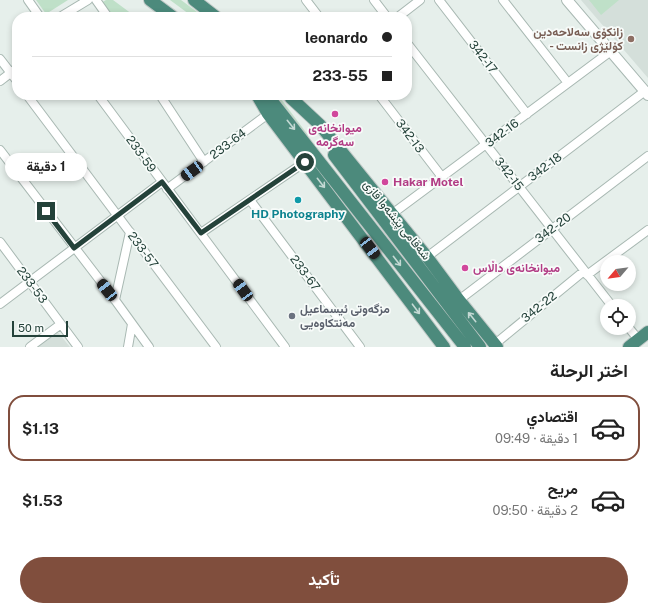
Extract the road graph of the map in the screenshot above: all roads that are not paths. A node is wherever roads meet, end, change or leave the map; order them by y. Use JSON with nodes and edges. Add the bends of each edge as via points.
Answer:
{"nodes":[{"id":1,"x":28,"y":0,"type":"edge"},
{"id":2,"x":88,"y":0,"type":"edge"},
{"id":3,"x":96,"y":0,"type":"edge"},
{"id":4,"x":150,"y":0,"type":"edge"},
{"id":5,"x":194,"y":0,"type":"edge"},
{"id":6,"x":306,"y":0,"type":"edge"},
{"id":7,"x":374,"y":0,"type":"edge"},
{"id":8,"x":420,"y":0,"type":"edge"},
{"id":9,"x":439,"y":0,"type":"edge"},
{"id":10,"x":503,"y":0,"type":"edge"},
{"id":11,"x":567,"y":0,"type":"edge"},
{"id":12,"x":36,"y":12,"type":"edge"},
{"id":13,"x":68,"y":12,"type":"edge"},
{"id":14,"x":104,"y":12,"type":"edge"},
{"id":15,"x":166,"y":12,"type":"edge"},
{"id":16,"x":210,"y":12,"type":"edge"},
{"id":17,"x":315,"y":12,"type":"edge"},
{"id":18,"x":383,"y":12,"type":"edge"},
{"id":19,"x":404,"y":12,"type":"edge"},
{"id":20,"x":412,"y":49,"type":"edge"},
{"id":21,"x":611,"y":51,"type":"junction"},
{"id":22,"x":0,"y":59,"type":"edge"},
{"id":23,"x":12,"y":69,"type":"edge"},
{"id":24,"x":12,"y":72,"type":"edge"},
{"id":25,"x":0,"y":81,"type":"edge"},
{"id":26,"x":568,"y":83,"type":"junction"},
{"id":27,"x":646,"y":93,"type":"edge"},
{"id":28,"x":31,"y":100,"type":"edge"},
{"id":29,"x":102,"y":100,"type":"edge"},
{"id":30,"x":163,"y":100,"type":"edge"},
{"id":31,"x":260,"y":100,"type":"edge"},
{"id":32,"x":270,"y":100,"type":"edge"},
{"id":33,"x":295,"y":100,"type":"edge"},
{"id":34,"x":296,"y":100,"type":"edge"},
{"id":35,"x":383,"y":100,"type":"edge"},
{"id":36,"x":268,"y":114,"type":"junction"},
{"id":37,"x":527,"y":114,"type":"junction"},
{"id":38,"x":486,"y":145,"type":"junction"},
{"id":39,"x":0,"y":150,"type":"edge"},
{"id":40,"x":648,"y":156,"type":"edge"},
{"id":41,"x":204,"y":162,"type":"junction"},
{"id":42,"x":305,"y":162,"type":"junction"},
{"id":43,"x":442,"y":178,"type":"junction"},
{"id":44,"x":165,"y":185,"type":"junction"},
{"id":45,"x":519,"y":187,"type":"junction"},
{"id":46,"x":250,"y":200,"type":"junction"},
{"id":47,"x":392,"y":214,"type":"junction"},
{"id":48,"x":118,"y":216,"type":"junction"},
{"id":49,"x":552,"y":229,"type":"junction"},
{"id":50,"x":648,"y":230,"type":"edge"},
{"id":51,"x":130,"y":232,"type":"junction"},
{"id":52,"x":201,"y":233,"type":"junction"},
{"id":53,"x":0,"y":242,"type":"edge"},
{"id":54,"x":74,"y":248,"type":"junction"},
{"id":55,"x":427,"y":257,"type":"junction"},
{"id":56,"x":586,"y":273,"type":"junction"},
{"id":57,"x":30,"y":282,"type":"junction"},
{"id":58,"x":606,"y":299,"type":"edge"},
{"id":59,"x":115,"y":300,"type":"junction"},
{"id":60,"x":459,"y":300,"type":"junction"},
{"id":61,"x":0,"y":304,"type":"edge"},
{"id":62,"x":61,"y":324,"type":"junction"},
{"id":63,"x":132,"y":324,"type":"junction"},
{"id":64,"x":648,"y":332,"type":"edge"},
{"id":65,"x":633,"y":343,"type":"edge"},
{"id":66,"x":496,"y":345,"type":"edge"},
{"id":67,"x":30,"y":347,"type":"edge"},
{"id":68,"x":78,"y":347,"type":"edge"},
{"id":69,"x":128,"y":347,"type":"edge"},
{"id":70,"x":149,"y":347,"type":"edge"},
{"id":71,"x":216,"y":347,"type":"edge"},
{"id":72,"x":286,"y":347,"type":"edge"},
{"id":73,"x":360,"y":347,"type":"edge"},
{"id":74,"x":444,"y":347,"type":"edge"},
{"id":75,"x":465,"y":347,"type":"edge"},
{"id":76,"x":480,"y":347,"type":"edge"}],
"edges":[{"from":1,"to":12,"type":"street"},
{"from":2,"to":13,"type":"street"},
{"from":3,"to":14,"type":"street"},
{"from":4,"to":15,"type":"highway"},
{"from":5,"to":16,"type":"highway"},
{"from":6,"to":17,"type":"street"},
{"from":7,"to":18,"type":"street"},
{"from":8,"to":19,"type":"street"},
{"from":9,"to":37,"type":"street","name":"342-17"},
{"from":10,"to":26,"type":"street"},
{"from":11,"to":21,"type":"street"},
{"from":20,"to":38,"type":"street","name":"342-15"},
{"from":21,"to":26,"type":"street","name":"342-16"},
{"from":21,"to":27,"type":"street"},
{"from":22,"to":23,"type":"street"},
{"from":24,"to":25,"type":"street"},
{"from":26,"to":37,"type":"street","name":"342-16"},
{"from":27,"to":45,"type":"street","name":"342-18"},
{"from":28,"to":48,"type":"street","name":"233-57"},
{"from":29,"to":44,"type":"street","name":"233-59"},
{"from":30,"to":41,"type":"street"},
{"from":31,"to":36,"type":"highway"},
{"from":32,"to":75,"type":"highway","name":"شەقامی پێشەوا قازی","one_way":true},
{"from":33,"to":76,"type":"highway","name":"شەقامی پێشەوا قازی"},
{"from":34,"to":47,"type":"highway","name":"شەقامی پێشەوا قازی","via":[[320,125]]},
{"from":35,"to":43,"type":"street","name":"342-13"},
{"from":36,"to":41,"type":"street","name":"233-64"},
{"from":36,"to":42,"type":"highway"},
{"from":37,"to":38,"type":"street","name":"342-16"},
{"from":38,"to":43,"type":"street","name":"342-16"},
{"from":38,"to":45,"type":"street","name":"342-15"},
{"from":39,"to":54,"type":"street"},
{"from":40,"to":49,"type":"street","name":"342-20"},
{"from":41,"to":44,"type":"street","name":"233-64"},
{"from":42,"to":46,"type":"street"},
{"from":42,"to":74,"type":"highway","one_way":true},
{"from":43,"to":47,"type":"street","name":"342-16"},
{"from":44,"to":48,"type":"street","name":"233-64"},
{"from":44,"to":52,"type":"street","name":"233-59"},
{"from":45,"to":49,"type":"street","name":"342-15"},
{"from":45,"to":55,"type":"street","name":"342-18"},
{"from":46,"to":52,"type":"street"},
{"from":46,"to":73,"type":"street","name":"233-67"},
{"from":47,"to":55,"type":"highway","name":"شەقامی پێشەوا قازی"},
{"from":48,"to":51,"type":"street","name":"233-57"},
{"from":48,"to":54,"type":"street","name":"233-64"},
{"from":49,"to":56,"type":"street","name":"342-15"},
{"from":49,"to":60,"type":"street","name":"342-20"},
{"from":50,"to":56,"type":"street","name":"342-22"},
{"from":51,"to":59,"type":"street"},
{"from":51,"to":71,"type":"street","name":"233-57"},
{"from":52,"to":72,"type":"street","name":"233-59"},
{"from":53,"to":57,"type":"street","name":"233-53"},
{"from":54,"to":57,"type":"street","name":"233-64"},
{"from":54,"to":59,"type":"street"},
{"from":55,"to":60,"type":"highway","name":"شەقامی پێشەوا قازی"},
{"from":56,"to":58,"type":"street","name":"342-15"},
{"from":56,"to":66,"type":"street","name":"342-22"},
{"from":57,"to":61,"type":"street","name":"233-64"},
{"from":57,"to":62,"type":"street","name":"233-53"},
{"from":59,"to":63,"type":"street"},
{"from":66,"to":60,"type":"highway","name":"شەقامی پێشەوا قازی","one_way":true},
{"from":62,"to":67,"type":"street"},
{"from":62,"to":68,"type":"street","name":"233-53"},
{"from":63,"to":69,"type":"street"},
{"from":63,"to":70,"type":"street"},
{"from":64,"to":65,"type":"highway"}]}
